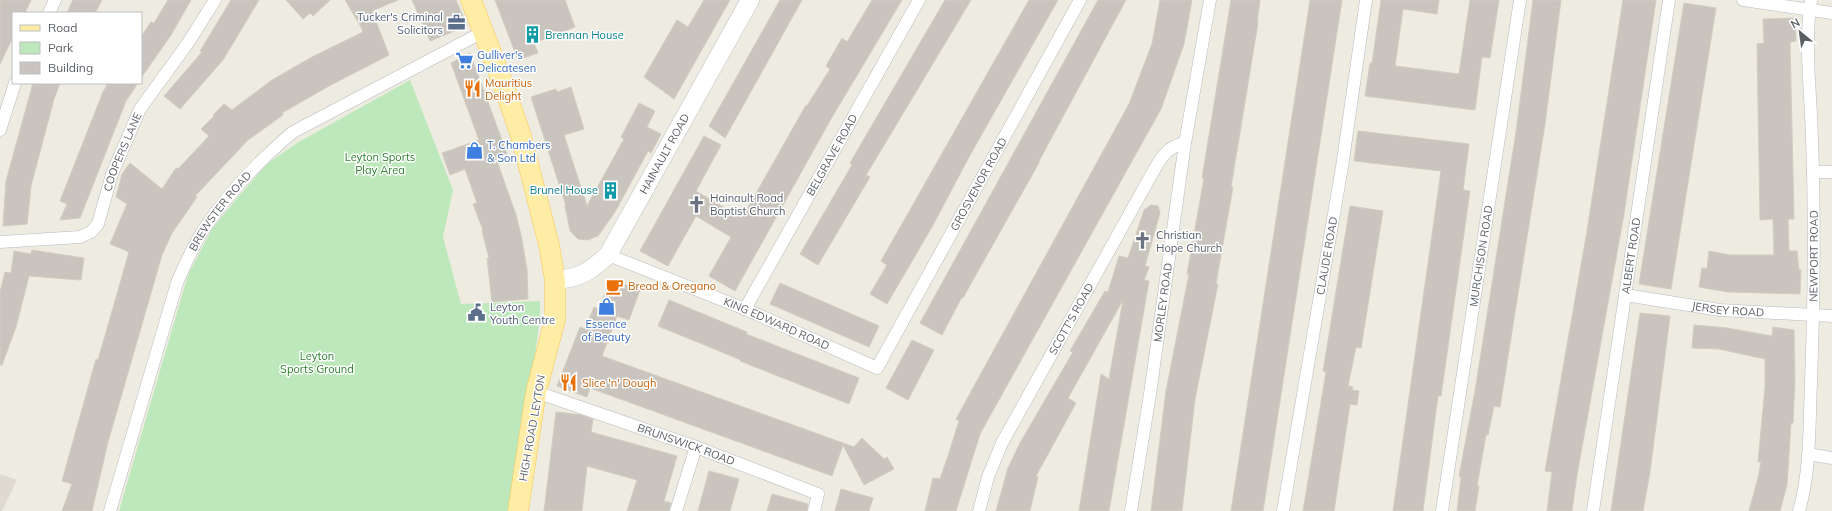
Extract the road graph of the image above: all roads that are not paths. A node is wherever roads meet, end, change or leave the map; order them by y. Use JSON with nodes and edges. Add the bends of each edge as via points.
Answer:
{"nodes":[{"id":1,"x":55,"y":0,"type":"edge"},
{"id":2,"x":215,"y":0,"type":"edge"},
{"id":3,"x":471,"y":0,"type":"edge"},
{"id":4,"x":750,"y":0,"type":"edge"},
{"id":5,"x":919,"y":0,"type":"edge"},
{"id":6,"x":1080,"y":0,"type":"edge"},
{"id":7,"x":1210,"y":0,"type":"edge"},
{"id":8,"x":1366,"y":0,"type":"edge"},
{"id":9,"x":1520,"y":0,"type":"edge"},
{"id":10,"x":1669,"y":0,"type":"edge"},
{"id":11,"x":1743,"y":0,"type":"edge"},
{"id":12,"x":1811,"y":5,"type":"edge"},
{"id":13,"x":49,"y":12,"type":"edge"},
{"id":14,"x":1832,"y":13,"type":"edge"},
{"id":15,"x":483,"y":32,"type":"junction"},
{"id":16,"x":15,"y":84,"type":"edge"},
{"id":17,"x":0,"y":130,"type":"edge"},
{"id":18,"x":1186,"y":143,"type":"junction"},
{"id":19,"x":1813,"y":172,"type":"junction"},
{"id":20,"x":1832,"y":172,"type":"edge"},
{"id":21,"x":0,"y":242,"type":"edge"},
{"id":22,"x":608,"y":255,"type":"junction"},
{"id":23,"x":555,"y":280,"type":"junction"},
{"id":24,"x":1625,"y":295,"type":"junction"},
{"id":25,"x":745,"y":310,"type":"junction"},
{"id":26,"x":1813,"y":315,"type":"junction"},
{"id":27,"x":1832,"y":316,"type":"edge"},
{"id":28,"x":877,"y":368,"type":"joint"},
{"id":29,"x":536,"y":392,"type":"junction"},
{"id":30,"x":696,"y":447,"type":"junction"},
{"id":31,"x":1808,"y":454,"type":"junction"},
{"id":32,"x":1832,"y":458,"type":"edge"},
{"id":33,"x":110,"y":511,"type":"edge"},
{"id":34,"x":518,"y":511,"type":"edge"},
{"id":35,"x":676,"y":511,"type":"edge"},
{"id":36,"x":814,"y":511,"type":"edge"},
{"id":37,"x":979,"y":511,"type":"edge"},
{"id":38,"x":1131,"y":511,"type":"edge"},
{"id":39,"x":1283,"y":511,"type":"edge"},
{"id":40,"x":1442,"y":511,"type":"edge"},
{"id":41,"x":1593,"y":511,"type":"edge"},
{"id":42,"x":1799,"y":511,"type":"edge"}],
"edges":[{"from":1,"to":13,"type":"street"},
{"from":2,"to":21,"type":"street","name":"COOPERS LANE","via":[[140,110],[112,174],[98,224],[91,232],[80,237]]},
{"from":3,"to":15,"type":"main road","name":"HIGH ROAD LEYTON"},
{"from":4,"to":22,"type":"street","name":"HAINAULT ROAD"},
{"from":5,"to":25,"type":"street","name":"BELGRAVE ROAD"},
{"from":6,"to":28,"type":"street","name":"GROSVENOR ROAD"},
{"from":7,"to":18,"type":"street","name":"MORLEY ROAD"},
{"from":8,"to":39,"type":"street","name":"CLAUDE ROAD","via":[[1342,167]]},
{"from":9,"to":40,"type":"street","name":"MURCHISON ROAD"},
{"from":10,"to":24,"type":"street","name":"ALBERT ROAD"},
{"from":11,"to":12,"type":"street"},
{"from":12,"to":14,"type":"street"},
{"from":12,"to":19,"type":"street","name":"NEWPORT ROAD","via":[[1808,35]]},
{"from":15,"to":23,"type":"main road","name":"HIGH ROAD LEYTON","via":[[521,136]]},
{"from":15,"to":33,"type":"street","name":"BREWSTER ROAD","via":[[293,132],[273,149],[227,198],[205,227],[176,284]]},
{"from":16,"to":17,"type":"street"},
{"from":18,"to":37,"type":"street","name":"SCOTT'S ROAD","via":[[1175,145],[1166,152],[1149,179],[1002,444],[988,477]]},
{"from":18,"to":38,"type":"street","name":"MORLEY ROAD"},
{"from":19,"to":20,"type":"street"},
{"from":19,"to":26,"type":"street","name":"NEWPORT ROAD"},
{"from":22,"to":23,"type":"street","name":"HAINAULT ROAD","via":[[582,276]]},
{"from":22,"to":25,"type":"street","name":"KING EDWARD ROAD"},
{"from":23,"to":29,"type":"main road","name":"HIGH ROAD LEYTON","via":[[555,320]]},
{"from":24,"to":26,"type":"street","name":"JERSEY ROAD","via":[[1720,310]]},
{"from":24,"to":41,"type":"street","name":"ALBERT ROAD"},
{"from":25,"to":28,"type":"street","name":"KING EDWARD ROAD"},
{"from":26,"to":27,"type":"street","name":"JERSEY ROAD"},
{"from":26,"to":31,"type":"street","name":"NEWPORT ROAD"},
{"from":29,"to":30,"type":"street","name":"BRUNSWICK ROAD"},
{"from":29,"to":34,"type":"main road","name":"HIGH ROAD LEYTON"},
{"from":30,"to":35,"type":"street"},
{"from":30,"to":36,"type":"street","name":"BRUNSWICK ROAD","via":[[818,494]]},
{"from":31,"to":32,"type":"street"},
{"from":31,"to":42,"type":"street","name":"NEWPORT ROAD","via":[[1805,491]]}]}
